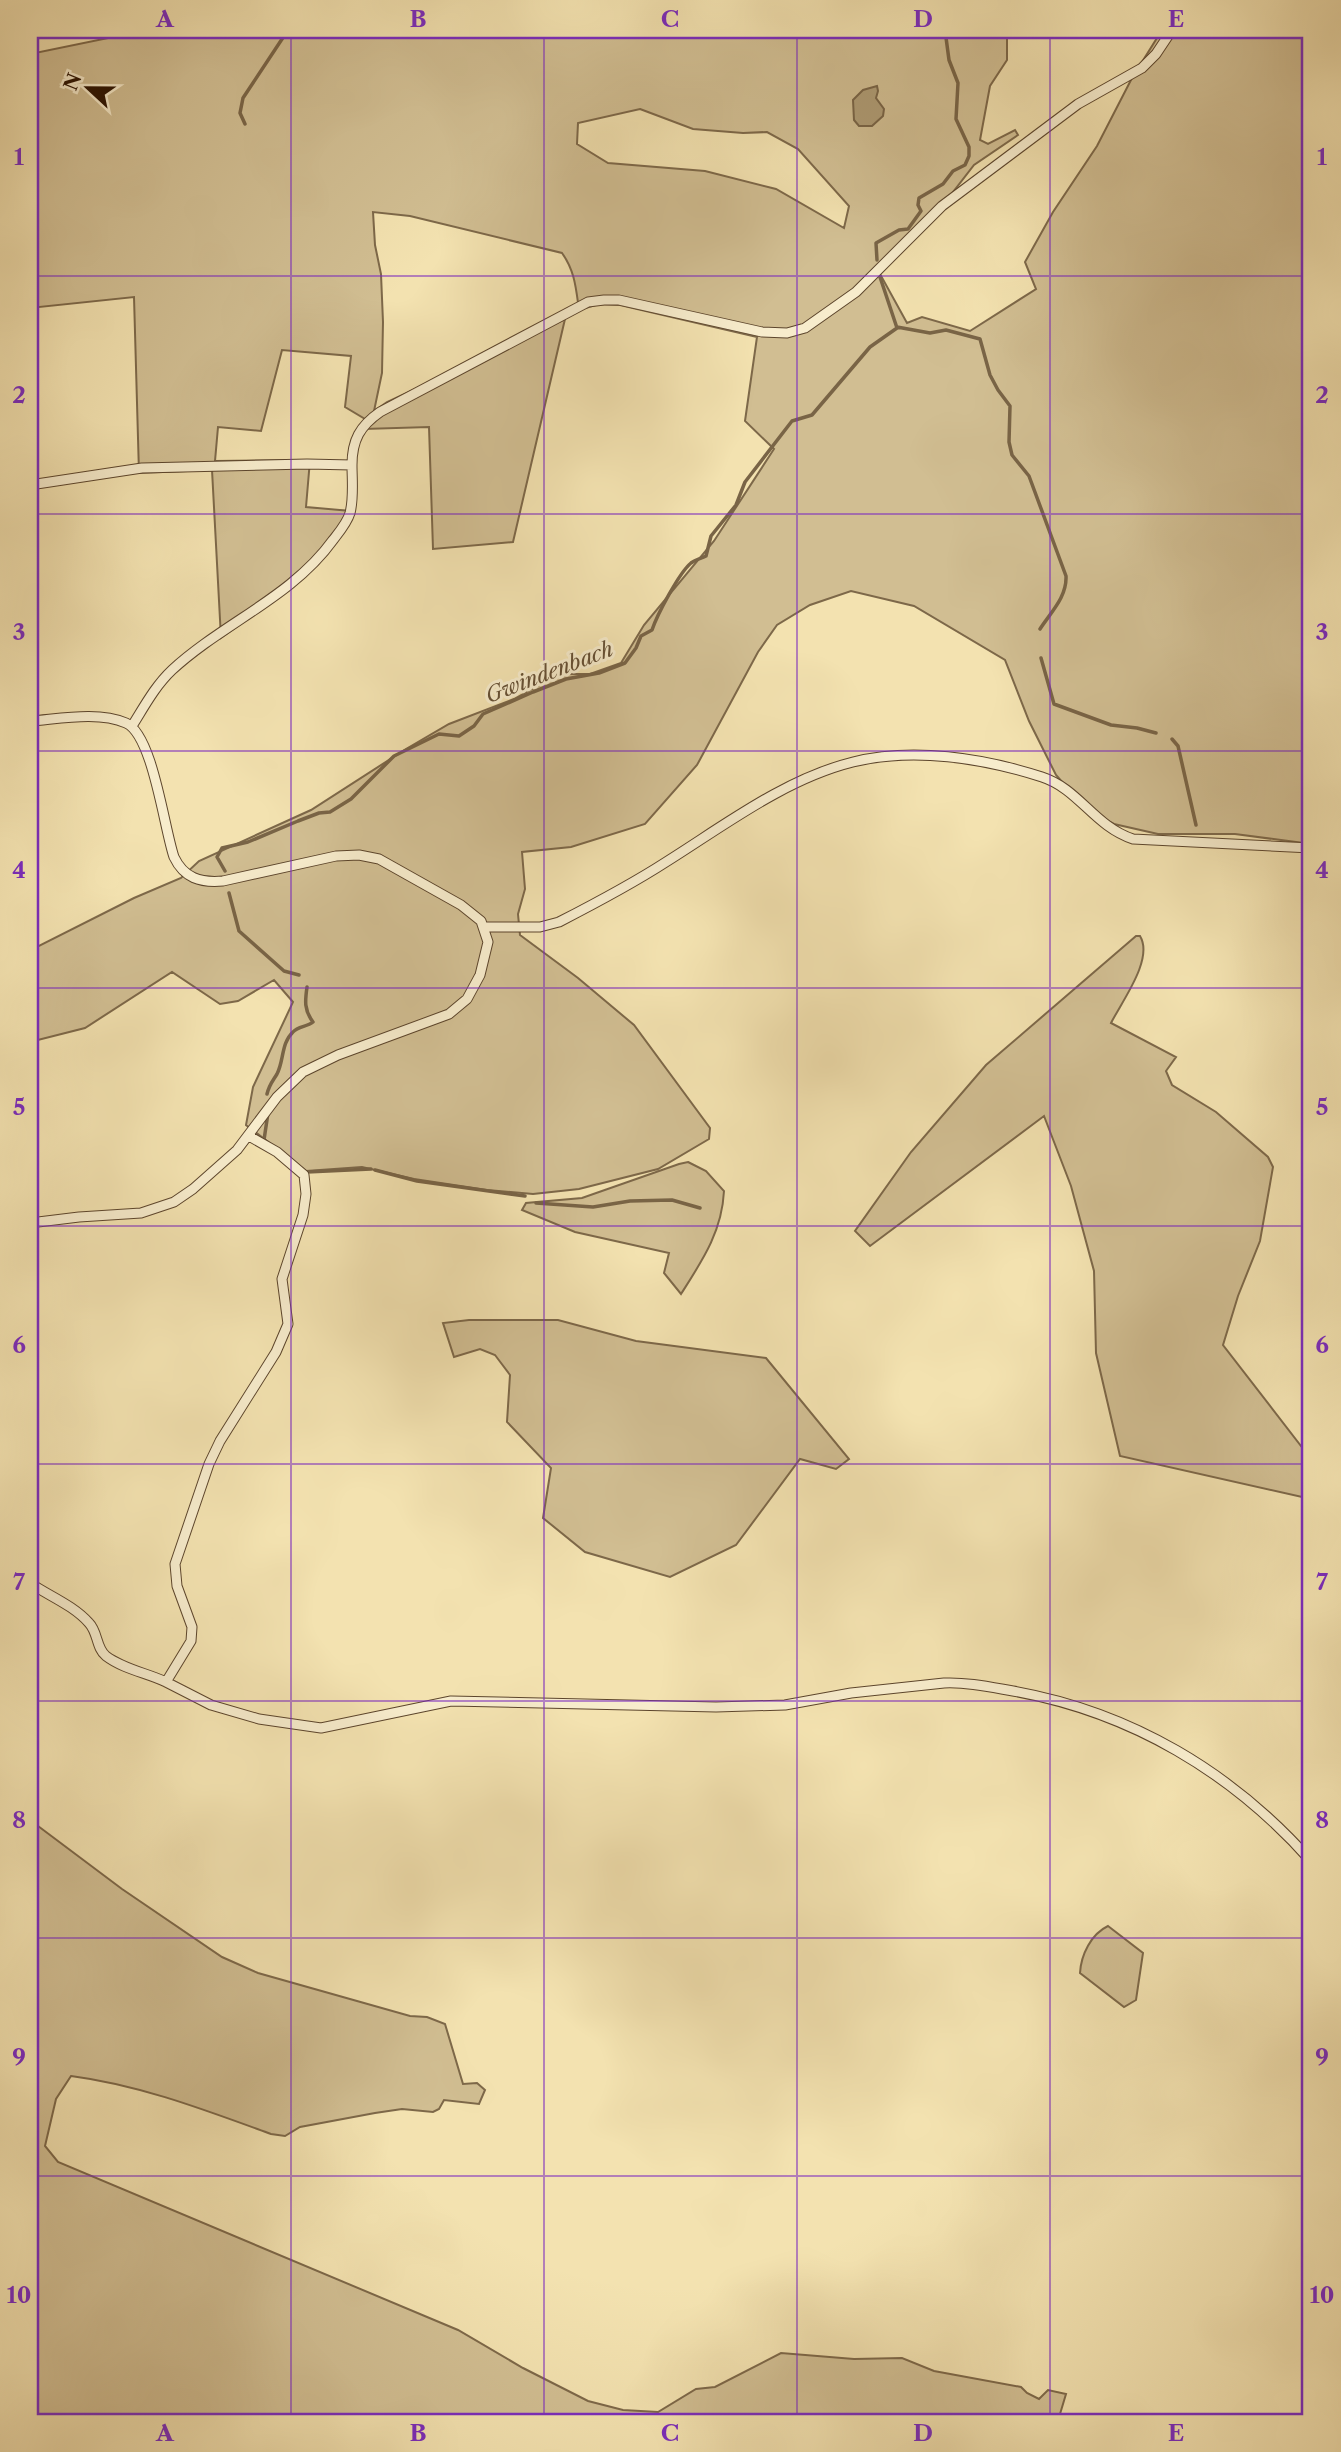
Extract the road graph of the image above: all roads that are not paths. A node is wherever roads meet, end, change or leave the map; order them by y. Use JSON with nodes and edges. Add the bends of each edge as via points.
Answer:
{"nodes":[{"id":1,"x":1172,"y":30,"type":"edge"},
{"id":2,"x":352,"y":465,"type":"junction"},
{"id":3,"x":30,"y":485,"type":"edge"},
{"id":4,"x":30,"y":722,"type":"edge"},
{"id":5,"x":132,"y":726,"type":"junction"},
{"id":6,"x":1311,"y":848,"type":"edge"},
{"id":7,"x":485,"y":927,"type":"junction"},
{"id":8,"x":249,"y":1136,"type":"junction"},
{"id":9,"x":30,"y":1223,"type":"edge"},
{"id":10,"x":30,"y":1583,"type":"edge"},
{"id":11,"x":166,"y":1682,"type":"junction"},
{"id":12,"x":1311,"y":1861,"type":"edge"}],
"edges":[{"from":1,"to":2,"type":"street","via":[[1150,61],[1078,104],[943,206],[856,292],[812,325],[768,333],[626,302],[588,302],[380,412],[358,432]]},
{"from":2,"to":3,"type":"street","via":[[142,468]]},
{"from":2,"to":5,"type":"street","via":[[351,509],[328,547],[270,600],[173,670],[156,687]]},
{"from":4,"to":5,"type":"street","via":[[104,718]]},
{"from":5,"to":7,"type":"street","via":[[147,752],[174,857],[188,876],[223,881],[336,856],[369,856],[461,905]]},
{"from":6,"to":7,"type":"street","via":[[1133,839],[1107,827],[1064,788],[1044,778],[944,757],[896,755],[836,766],[798,782],[559,922],[540,927]]},
{"from":7,"to":8,"type":"street","via":[[484,962],[461,1005],[303,1072],[277,1097]]},
{"from":8,"to":9,"type":"street","via":[[194,1189],[156,1210]]},
{"from":8,"to":11,"type":"street","via":[[304,1175],[303,1215],[282,1279],[288,1324],[276,1352],[220,1441],[175,1564],[177,1586],[192,1627],[191,1641]]},
{"from":10,"to":11,"type":"street","via":[[89,1623],[106,1656]]},
{"from":11,"to":12,"type":"street","via":[[211,1705],[259,1719],[321,1728],[451,1701],[785,1705],[944,1683],[984,1686],[1076,1706],[1180,1751],[1251,1801]]}]}
